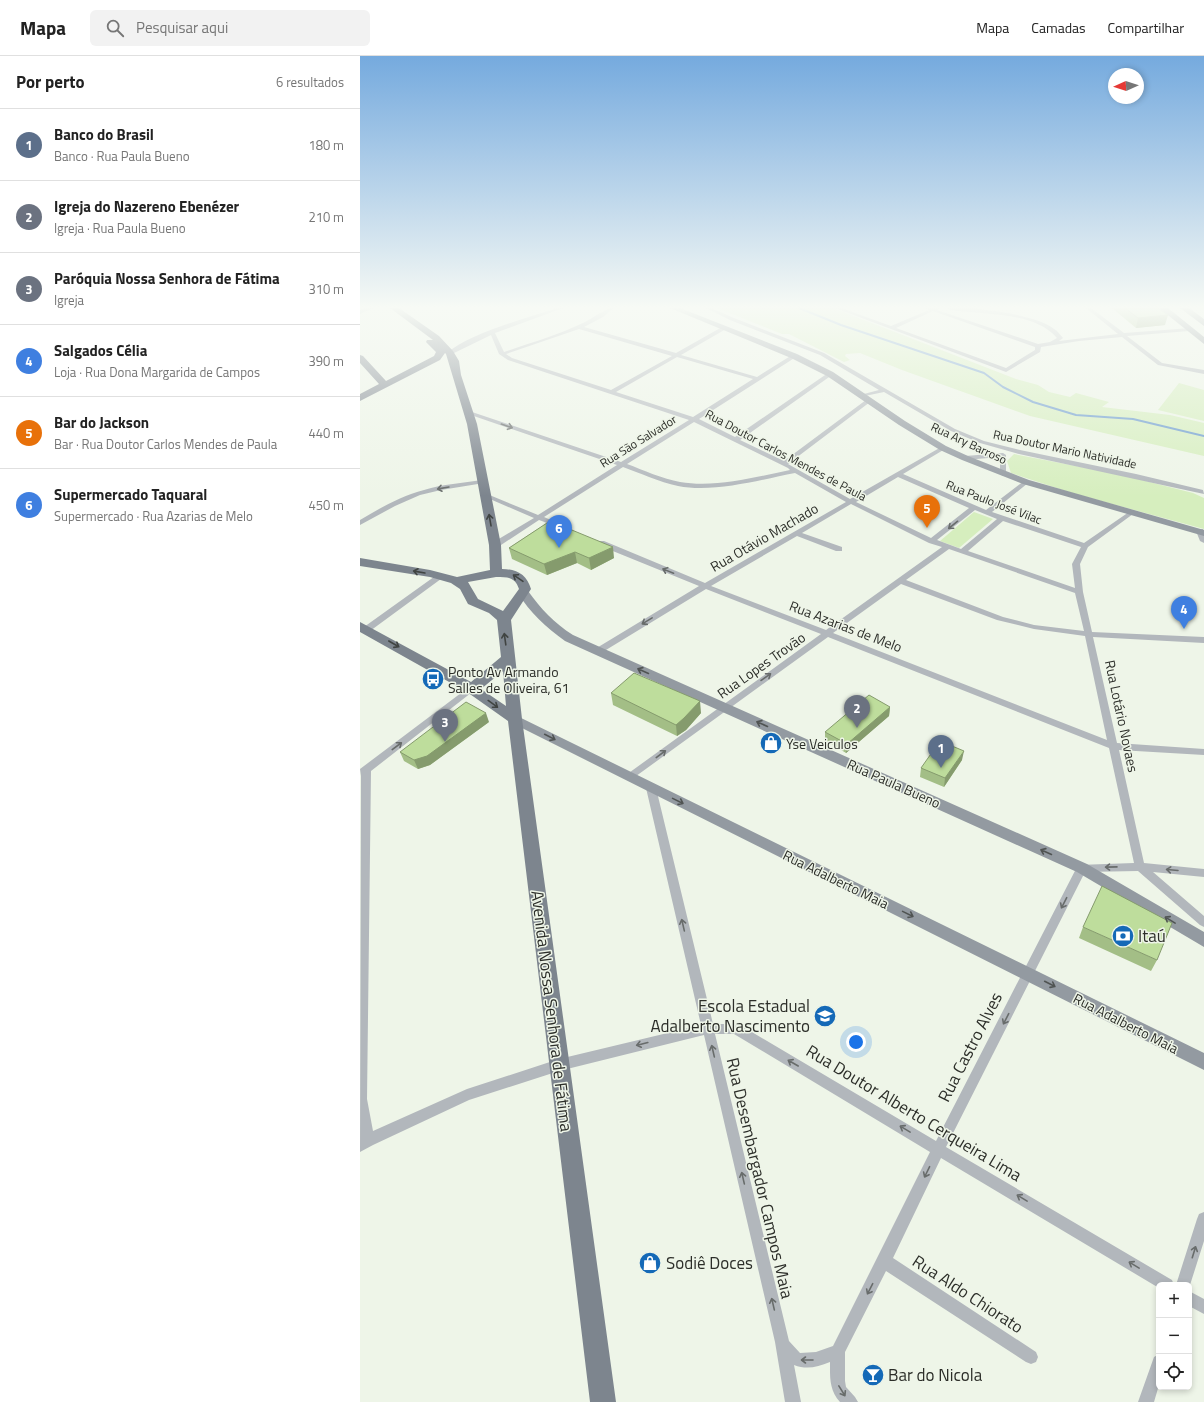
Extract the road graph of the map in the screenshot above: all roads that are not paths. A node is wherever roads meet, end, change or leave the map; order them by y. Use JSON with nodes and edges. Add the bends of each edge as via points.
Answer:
{"nodes":[{"id":1,"x":372,"y":371,"type":"edge"},
{"id":2,"x":413,"y":371,"type":"edge"},
{"id":3,"x":453,"y":371,"type":"edge"},
{"id":4,"x":455,"y":371,"type":"edge"},
{"id":5,"x":546,"y":371,"type":"edge"},
{"id":6,"x":649,"y":371,"type":"edge"},
{"id":7,"x":731,"y":371,"type":"edge"},
{"id":8,"x":771,"y":371,"type":"edge"},
{"id":9,"x":824,"y":371,"type":"edge"},
{"id":10,"x":851,"y":371,"type":"edge"},
{"id":11,"x":830,"y":374,"type":"junction"},
{"id":12,"x":456,"y":375,"type":"junction"},
{"id":13,"x":759,"y":379,"type":"junction"},
{"id":14,"x":385,"y":385,"type":"junction"},
{"id":15,"x":885,"y":390,"type":"junction"},
{"id":16,"x":612,"y":392,"type":"junction"},
{"id":17,"x":360,"y":398,"type":"edge"},
{"id":18,"x":865,"y":398,"type":"junction"},
{"id":19,"x":470,"y":413,"type":"junction"},
{"id":20,"x":696,"y":420,"type":"junction"},
{"id":21,"x":737,"y":440,"type":"junction"},
{"id":22,"x":943,"y":448,"type":"junction"},
{"id":23,"x":1011,"y":450,"type":"junction"},
{"id":24,"x":1002,"y":454,"type":"junction"},
{"id":25,"x":965,"y":458,"type":"junction"},
{"id":26,"x":784,"y":464,"type":"junction"},
{"id":27,"x":622,"y":465,"type":"junction"},
{"id":28,"x":795,"y":471,"type":"junction"},
{"id":29,"x":897,"y":474,"type":"junction"},
{"id":30,"x":1003,"y":474,"type":"junction"},
{"id":31,"x":482,"y":482,"type":"junction"},
{"id":32,"x":1026,"y":482,"type":"junction"},
{"id":33,"x":1203,"y":492,"type":"edge"},
{"id":34,"x":485,"y":495,"type":"junction"},
{"id":35,"x":851,"y":502,"type":"junction"},
{"id":36,"x":973,"y":508,"type":"junction"},
{"id":37,"x":1131,"y":512,"type":"junction"},
{"id":38,"x":987,"y":514,"type":"junction"},
{"id":39,"x":540,"y":518,"type":"junction"},
{"id":40,"x":1001,"y":519,"type":"junction"},
{"id":41,"x":360,"y":523,"type":"edge"},
{"id":42,"x":569,"y":530,"type":"edge"},
{"id":43,"x":1202,"y":532,"type":"edge"},
{"id":44,"x":796,"y":533,"type":"junction"},
{"id":45,"x":590,"y":538,"type":"edge"},
{"id":46,"x":932,"y":541,"type":"junction"},
{"id":47,"x":1204,"y":541,"type":"edge"},
{"id":48,"x":495,"y":545,"type":"junction"},
{"id":49,"x":1086,"y":546,"type":"junction"},
{"id":50,"x":947,"y":547,"type":"junction"},
{"id":51,"x":840,"y":549,"type":"dead end"},
{"id":52,"x":962,"y":552,"type":"junction"},
{"id":53,"x":360,"y":562,"type":"edge"},
{"id":54,"x":496,"y":572,"type":"junction"},
{"id":55,"x":441,"y":576,"type":"junction"},
{"id":56,"x":457,"y":581,"type":"junction"},
{"id":57,"x":902,"y":581,"type":"junction"},
{"id":58,"x":704,"y":586,"type":"junction"},
{"id":59,"x":1079,"y":592,"type":"junction"},
{"id":60,"x":524,"y":593,"type":"junction"},
{"id":61,"x":504,"y":620,"type":"junction"},
{"id":62,"x":363,"y":627,"type":"edge"},
{"id":63,"x":1089,"y":633,"type":"junction"},
{"id":64,"x":827,"y":634,"type":"junction"},
{"id":65,"x":1204,"y":640,"type":"edge"},
{"id":66,"x":598,"y":650,"type":"junction"},
{"id":67,"x":508,"y":659,"type":"junction"},
{"id":68,"x":472,"y":689,"type":"junction"},
{"id":69,"x":724,"y":707,"type":"junction"},
{"id":70,"x":515,"y":719,"type":"junction"},
{"id":71,"x":1114,"y":746,"type":"junction"},
{"id":72,"x":1204,"y":752,"type":"edge"},
{"id":73,"x":362,"y":770,"type":"edge"},
{"id":74,"x":629,"y":777,"type":"junction"},
{"id":75,"x":651,"y":788,"type":"junction"},
{"id":76,"x":1140,"y":867,"type":"junction"},
{"id":77,"x":1082,"y":868,"type":"junction"},
{"id":78,"x":1204,"y":873,"type":"edge"},
{"id":79,"x":1204,"y":922,"type":"edge"},
{"id":80,"x":1204,"y":940,"type":"edge"},
{"id":81,"x":1029,"y":973,"type":"junction"},
{"id":82,"x":707,"y":1029,"type":"junction"},
{"id":83,"x":1204,"y":1062,"type":"edge"},
{"id":84,"x":559,"y":1065,"type":"junction"},
{"id":85,"x":362,"y":1121,"type":"edge"},
{"id":86,"x":364,"y":1143,"type":"edge"},
{"id":87,"x":939,"y":1148,"type":"junction"},
{"id":88,"x":1204,"y":1219,"type":"edge"},
{"id":89,"x":884,"y":1262,"type":"junction"},
{"id":90,"x":1163,"y":1282,"type":"edge"},
{"id":91,"x":1184,"y":1282,"type":"edge"},
{"id":92,"x":1192,"y":1300,"type":"edge"},
{"id":93,"x":1204,"y":1307,"type":"edge"},
{"id":94,"x":782,"y":1342,"type":"junction"},
{"id":95,"x":838,"y":1351,"type":"junction"},
{"id":96,"x":1031,"y":1357,"type":"dead end"},
{"id":97,"x":1156,"y":1371,"type":"edge"},
{"id":98,"x":603,"y":1402,"type":"edge"},
{"id":99,"x":793,"y":1402,"type":"edge"},
{"id":100,"x":850,"y":1402,"type":"edge"},
{"id":101,"x":1146,"y":1402,"type":"edge"}],
"edges":[{"from":1,"to":14,"type":"main road"},
{"from":2,"to":14,"type":"main road"},
{"from":3,"to":12,"type":"main road"},
{"from":4,"to":12,"type":"main road"},
{"from":5,"to":16,"type":"street","name":"Rua Doutor Carlos Mendes de Paula"},
{"from":6,"to":16,"type":"street"},
{"from":7,"to":13,"type":"street"},
{"from":8,"to":13,"type":"street","name":"Rua São Salvador"},
{"from":9,"to":11,"type":"main road","name":"Rua Ary Barroso"},
{"from":10,"to":15,"type":"street","name":"Rua Doutor Mario Natividade"},
{"from":11,"to":18,"type":"main road","name":"Rua Ary Barroso"},
{"from":11,"to":21,"type":"street"},
{"from":12,"to":19,"type":"main road"},
{"from":13,"to":20,"type":"street","name":"Rua São Salvador"},
{"from":14,"to":17,"type":"main road"},
{"from":15,"to":18,"type":"street"},
{"from":15,"to":23,"type":"street","name":"Rua Doutor Mario Natividade","via":[[953,430]]},
{"from":16,"to":20,"type":"street","name":"Rua Doutor Carlos Mendes de Paula"},
{"from":18,"to":22,"type":"main road","name":"Rua Ary Barroso"},
{"from":18,"to":26,"type":"street"},
{"from":19,"to":27,"type":"street","one_way":true},
{"from":19,"to":31,"type":"main road"},
{"from":20,"to":21,"type":"street","name":"Rua Doutor Carlos Mendes de Paula"},
{"from":20,"to":27,"type":"street","name":"Rua São Salvador"},
{"from":21,"to":26,"type":"street","name":"Rua Doutor Carlos Mendes de Paula"},
{"from":22,"to":25,"type":"main road","name":"Rua Ary Barroso"},
{"from":22,"to":29,"type":"street","name":"Rua Otávio Machado"},
{"from":23,"to":24,"type":"street"},
{"from":23,"to":33,"type":"street","name":"Rua Doutor Mario Natividade"},
{"from":24,"to":25,"type":"street"},
{"from":24,"to":30,"type":"street"},
{"from":25,"to":30,"type":"main road","name":"Rua Ary Barroso"},
{"from":26,"to":28,"type":"street","name":"Rua Doutor Carlos Mendes de Paula"},
{"from":27,"to":28,"type":"street","via":[[678,484],[699,486],[723,485]]},
{"from":27,"to":39,"type":"street","name":"Rua São Salvador"},
{"from":28,"to":35,"type":"street","name":"Rua Doutor Carlos Mendes de Paula"},
{"from":29,"to":35,"type":"street","name":"Rua Otávio Machado"},
{"from":29,"to":36,"type":"street","name":"Rua Paulo José Vilac"},
{"from":30,"to":32,"type":"main road","name":"Rua Ary Barroso"},
{"from":31,"to":34,"type":"main road"},
{"from":31,"to":41,"type":"street","one_way":true,"via":[[428,490],[413,495],[384,508]]},
{"from":32,"to":37,"type":"main road","name":"Rua Ary Barroso"},
{"from":32,"to":38,"type":"street"},
{"from":34,"to":39,"type":"street"},
{"from":48,"to":34,"type":"main road","one_way":true},
{"from":35,"to":44,"type":"street","name":"Rua Otávio Machado"},
{"from":35,"to":46,"type":"street","name":"Rua Doutor Carlos Mendes de Paula"},
{"from":36,"to":38,"type":"street","name":"Rua Paulo José Vilac"},
{"from":36,"to":46,"type":"street","one_way":true},
{"from":37,"to":43,"type":"main road","name":"Rua Ary Barroso"},
{"from":37,"to":49,"type":"street","name":"Rua Lotário Novaes"},
{"from":38,"to":40,"type":"street","name":"Rua Paulo José Vilac"},
{"from":39,"to":42,"type":"street"},
{"from":39,"to":48,"type":"street","name":"Rua São Salvador"},
{"from":40,"to":49,"type":"street","name":"Rua Paulo José Vilac"},
{"from":40,"to":52,"type":"street"},
{"from":43,"to":47,"type":"street"},
{"from":44,"to":51,"type":"street"},
{"from":44,"to":58,"type":"street","name":"Rua Otávio Machado"},
{"from":58,"to":45,"type":"street","name":"Rua Azarias de Melo","one_way":true},
{"from":46,"to":50,"type":"street","name":"Rua Doutor Carlos Mendes de Paula"},
{"from":48,"to":54,"type":"main road"},
{"from":49,"to":59,"type":"street","name":"Rua Lotário Novaes","via":[[1076,564]]},
{"from":50,"to":52,"type":"street","name":"Rua Doutor Carlos Mendes de Paula"},
{"from":50,"to":57,"type":"street","name":"Rua Lopes Trovão"},
{"from":52,"to":59,"type":"street","name":"Rua Doutor Carlos Mendes de Paula"},
{"from":55,"to":53,"type":"main road","one_way":true},
{"from":54,"to":56,"type":"main road"},
{"from":60,"to":54,"type":"main road","one_way":true,"via":[[525,583],[521,578],[510,573]]},
{"from":55,"to":56,"type":"main road"},
{"from":55,"to":62,"type":"street"},
{"from":56,"to":61,"type":"main road","via":[[465,586],[473,601],[491,607]]},
{"from":57,"to":63,"type":"street","via":[[1003,620],[1033,627]]},
{"from":57,"to":64,"type":"street","name":"Rua Lopes Trovão"},
{"from":58,"to":64,"type":"street","name":"Rua Azarias de Melo"},
{"from":58,"to":66,"type":"street","name":"Rua Otávio Machado","one_way":true},
{"from":59,"to":63,"type":"street","name":"Rua Lotário Novaes"},
{"from":60,"to":61,"type":"main road"},
{"from":60,"to":66,"type":"main road","name":"Rua Paula Bueno","via":[[533,609],[557,630]]},
{"from":67,"to":61,"type":"main road","name":"Avenida Nossa Senhora de Fátima","one_way":true},
{"from":62,"to":68,"type":"main road","name":"Rua Adalberto Maia","one_way":true},
{"from":63,"to":65,"type":"street"},
{"from":63,"to":71,"type":"street","name":"Rua Lotário Novaes"},
{"from":69,"to":64,"type":"street","name":"Rua Lopes Trovão","one_way":true},
{"from":64,"to":71,"type":"street","name":"Rua Azarias de Melo"},
{"from":69,"to":66,"type":"main road","name":"Rua Paula Bueno","one_way":true},
{"from":67,"to":68,"type":"main road"},
{"from":67,"to":70,"type":"main road","name":"Avenida Nossa Senhora de Fátima"},
{"from":68,"to":70,"type":"main road","name":"Rua Adalberto Maia","one_way":true},
{"from":73,"to":68,"type":"street","one_way":true},
{"from":74,"to":69,"type":"street","name":"Rua Lopes Trovão","one_way":true},
{"from":77,"to":69,"type":"main road","name":"Rua Paula Bueno","one_way":true},
{"from":70,"to":74,"type":"main road","name":"Rua Adalberto Maia","one_way":true},
{"from":70,"to":84,"type":"main road","name":"Avenida Nossa Senhora de Fátima"},
{"from":71,"to":72,"type":"street","name":"Rua Azarias de Melo"},
{"from":71,"to":76,"type":"street","name":"Rua Lotário Novaes"},
{"from":73,"to":85,"type":"street"},
{"from":74,"to":75,"type":"main road","name":"Rua Adalberto Maia"},
{"from":75,"to":81,"type":"main road","name":"Rua Adalberto Maia","one_way":true},
{"from":82,"to":75,"type":"street","name":"Rua Desembargador Campos Maia","one_way":true},
{"from":76,"to":77,"type":"street","one_way":true},
{"from":78,"to":76,"type":"street","one_way":true},
{"from":76,"to":79,"type":"street"},
{"from":80,"to":77,"type":"main road","name":"Rua Paula Bueno","one_way":true},
{"from":77,"to":81,"type":"street","name":"Rua Castro Alves","one_way":true},
{"from":81,"to":83,"type":"main road","name":"Rua Adalberto Maia","one_way":true},
{"from":81,"to":87,"type":"street","name":"Rua Castro Alves","one_way":true},
{"from":82,"to":84,"type":"street","name":"Rua Doutor Alberto Cerqueira Lima","one_way":true},
{"from":87,"to":82,"type":"street","name":"Rua Doutor Alberto Cerqueira Lima","one_way":true,"via":[[736,1029]]},
{"from":94,"to":82,"type":"street","name":"Rua Desembargador Campos Maia","one_way":true},
{"from":84,"to":86,"type":"street","name":"Rua Doutor Alberto Cerqueira Lima","via":[[467,1094]]},
{"from":84,"to":98,"type":"main road","name":"Avenida Nossa Senhora de Fátima"},
{"from":85,"to":86,"type":"street"},
{"from":87,"to":89,"type":"street","name":"Rua Castro Alves","one_way":true},
{"from":90,"to":87,"type":"street","name":"Rua Doutor Alberto Cerqueira Lima","one_way":true},
{"from":91,"to":88,"type":"street","one_way":true},
{"from":89,"to":95,"type":"street","name":"Rua Castro Alves","one_way":true},
{"from":89,"to":96,"type":"street","name":"Rua Aldo Chiorato"},
{"from":92,"to":93,"type":"street"},
{"from":95,"to":94,"type":"street","one_way":true,"via":[[809,1362],[789,1354]]},
{"from":94,"to":99,"type":"street"},
{"from":95,"to":100,"type":"street","name":"Rua Castro Alves","one_way":true,"via":[[837,1381],[840,1391]]},
{"from":97,"to":101,"type":"street"}]}
